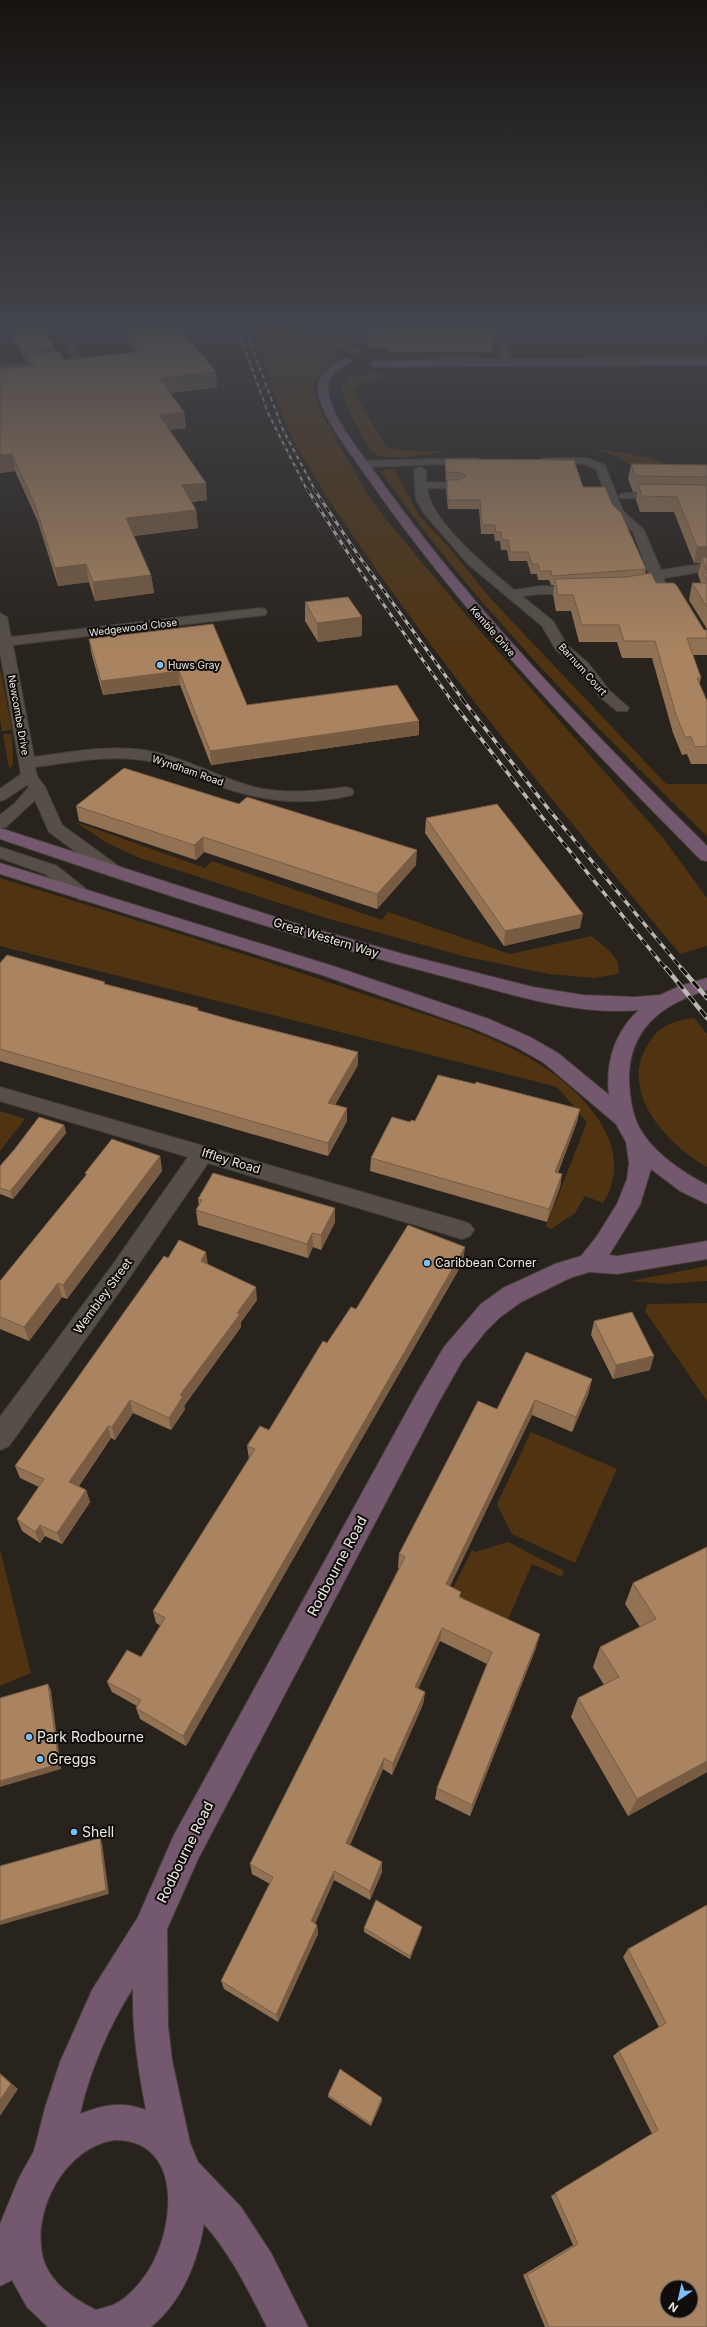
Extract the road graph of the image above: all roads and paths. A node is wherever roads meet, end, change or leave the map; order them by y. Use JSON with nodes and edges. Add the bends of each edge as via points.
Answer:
{"nodes":[{"id":1,"x":345,"y":435,"type":"edge"},
{"id":2,"x":488,"y":461,"type":"edge"},
{"id":3,"x":534,"y":461,"type":"edge"},
{"id":4,"x":363,"y":464,"type":"junction"},
{"id":5,"x":420,"y":470,"type":"dead end"},
{"id":6,"x":421,"y":485,"type":"junction"},
{"id":7,"x":458,"y":485,"type":"edge"},
{"id":8,"x":707,"y":496,"type":"edge"},
{"id":9,"x":625,"y":498,"type":"dead end"},
{"id":10,"x":707,"y":567,"type":"edge"},
{"id":11,"x":661,"y":582,"type":"junction"},
{"id":12,"x":644,"y":585,"type":"edge"},
{"id":13,"x":594,"y":590,"type":"edge"},
{"id":14,"x":511,"y":594,"type":"junction"},
{"id":15,"x":260,"y":612,"type":"dead end"},
{"id":16,"x":0,"y":617,"type":"edge"},
{"id":17,"x":6,"y":642,"type":"junction"},
{"id":18,"x":622,"y":708,"type":"dead end"},
{"id":19,"x":31,"y":776,"type":"junction"},
{"id":20,"x":0,"y":796,"type":"edge"},
{"id":21,"x":354,"y":806,"type":"dead end"},
{"id":22,"x":0,"y":824,"type":"edge"},
{"id":23,"x":0,"y":833,"type":"edge"},
{"id":24,"x":0,"y":852,"type":"edge"},
{"id":25,"x":707,"y":856,"type":"edge"},
{"id":26,"x":0,"y":868,"type":"edge"},
{"id":27,"x":115,"y":872,"type":"junction"},
{"id":28,"x":86,"y":896,"type":"junction"},
{"id":29,"x":707,"y":984,"type":"edge"},
{"id":30,"x":661,"y":1001,"type":"junction"},
{"id":31,"x":0,"y":1094,"type":"edge"},
{"id":32,"x":624,"y":1119,"type":"junction"},
{"id":33,"x":637,"y":1142,"type":"junction"},
{"id":34,"x":203,"y":1153,"type":"junction"},
{"id":35,"x":707,"y":1196,"type":"edge"},
{"id":36,"x":462,"y":1230,"type":"dead end"},
{"id":37,"x":707,"y":1250,"type":"edge"},
{"id":38,"x":589,"y":1264,"type":"junction"},
{"id":39,"x":0,"y":1438,"type":"edge"},
{"id":40,"x":150,"y":1929,"type":"junction"},
{"id":41,"x":51,"y":2160,"type":"junction"},
{"id":42,"x":178,"y":2161,"type":"junction"},
{"id":43,"x":22,"y":2220,"type":"junction"},
{"id":44,"x":0,"y":2266,"type":"edge"},
{"id":45,"x":91,"y":2326,"type":"edge"},
{"id":46,"x":288,"y":2327,"type":"edge"}],
"edges":[{"from":1,"to":4,"type":"main road","name":"Kemble Drive"},
{"from":2,"to":4,"type":"street","via":[[392,461]]},
{"from":3,"to":11,"type":"street","via":[[587,461],[599,465],[618,513],[638,530]]},
{"from":4,"to":25,"type":"main road","name":"Kemble Drive","via":[[421,545],[506,646]]},
{"from":5,"to":6,"type":"street","name":"Barnum Court"},
{"from":6,"to":7,"type":"street"},
{"from":6,"to":14,"type":"street","name":"Barnum Court","via":[[422,499],[428,512],[472,561]]},
{"from":8,"to":9,"type":"street"},
{"from":10,"to":11,"type":"street"},
{"from":11,"to":12,"type":"street"},
{"from":13,"to":14,"type":"street","via":[[541,590]]},
{"from":14,"to":18,"type":"street","name":"Barnum Court","via":[[548,624],[561,647],[583,666],[605,694]]},
{"from":15,"to":17,"type":"street","name":"Wedgewood Close"},
{"from":16,"to":17,"type":"street","name":"Newcombe Drive"},
{"from":17,"to":19,"type":"street","name":"Newcombe Drive"},
{"from":19,"to":20,"type":"street"},
{"from":19,"to":21,"type":"street","name":"Wyndham Road","via":[[96,755],[133,754],[162,760],[265,794],[302,797],[343,784]]},
{"from":19,"to":22,"type":"street","via":[[21,806]]},
{"from":19,"to":27,"type":"street","name":"Newcombe Drive","via":[[55,828]]},
{"from":23,"to":27,"type":"main road","name":"Great Western Way"},
{"from":24,"to":28,"type":"street","via":[[50,870]]},
{"from":26,"to":28,"type":"main road"},
{"from":27,"to":30,"type":"main road","name":"Great Western Way","via":[[357,948],[530,992],[594,1004],[629,1006]]},
{"from":28,"to":32,"type":"main road","via":[[329,971],[482,1024],[551,1058]]},
{"from":29,"to":30,"type":"main road"},
{"from":30,"to":32,"type":"main road","via":[[637,1024],[623,1046],[618,1072]]},
{"from":31,"to":34,"type":"street","name":"Iffley Road"},
{"from":32,"to":33,"type":"main road"},
{"from":33,"to":35,"type":"main road","via":[[667,1170]]},
{"from":33,"to":38,"type":"main road","via":[[640,1166],[634,1191],[613,1230]]},
{"from":34,"to":36,"type":"street","name":"Iffley Road"},
{"from":34,"to":39,"type":"street","name":"Wembley Street"},
{"from":37,"to":38,"type":"main road","name":"Rodbourne Road","via":[[617,1265]]},
{"from":38,"to":40,"type":"main road","name":"Rodbourne Road","via":[[533,1284],[502,1300],[477,1324],[453,1354],[223,1777],[169,1883]]},
{"from":40,"to":41,"type":"main road","name":"Rodbourne Road","via":[[104,2002],[78,2062],[62,2108]]},
{"from":40,"to":42,"type":"main road","name":"Rodbourne Road","via":[[150,2026],[154,2060]]},
{"from":41,"to":42,"type":"main road","via":[[68,2142],[85,2130],[105,2122],[123,2121],[143,2126],[158,2134]]},
{"from":41,"to":43,"type":"main road","via":[[28,2200]]},
{"from":42,"to":45,"type":"main road","name":"Rodbourne Road","via":[[189,2202],[179,2254],[169,2277],[157,2294],[141,2310],[127,2319]]},
{"from":42,"to":46,"type":"main road","via":[[227,2221],[257,2268]]},
{"from":43,"to":44,"type":"main road"},
{"from":43,"to":45,"type":"main road","via":[[23,2257],[31,2281],[57,2312]]}]}
